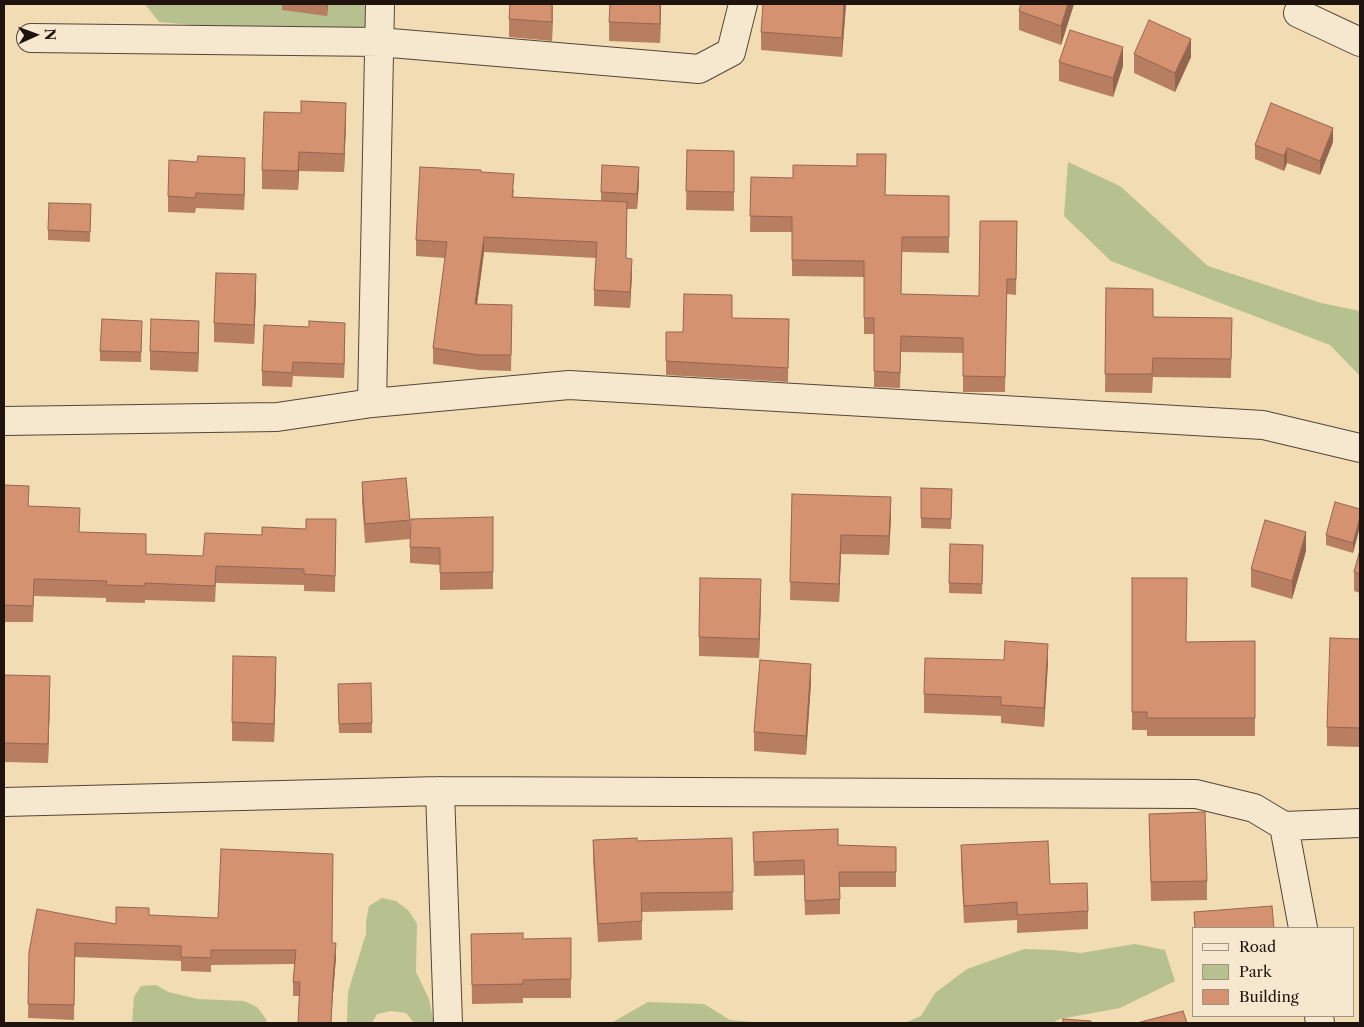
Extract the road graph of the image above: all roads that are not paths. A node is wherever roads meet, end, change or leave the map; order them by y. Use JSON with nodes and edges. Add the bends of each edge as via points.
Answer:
{"nodes":[{"id":1,"x":380,"y":4,"type":"edge"},
{"id":2,"x":743,"y":4,"type":"edge"},
{"id":3,"x":1298,"y":14,"type":"dead end"},
{"id":4,"x":31,"y":38,"type":"dead end"},
{"id":5,"x":379,"y":42,"type":"junction"},
{"id":6,"x":1360,"y":42,"type":"edge"},
{"id":7,"x":372,"y":403,"type":"junction"},
{"id":8,"x":4,"y":420,"type":"edge"},
{"id":9,"x":1360,"y":448,"type":"edge"},
{"id":10,"x":440,"y":791,"type":"junction"},
{"id":11,"x":4,"y":802,"type":"edge"},
{"id":12,"x":1360,"y":823,"type":"edge"},
{"id":13,"x":1284,"y":826,"type":"junction"},
{"id":14,"x":1303,"y":927,"type":"edge"},
{"id":15,"x":448,"y":1023,"type":"edge"}],
"edges":[{"from":1,"to":5,"type":"street"},
{"from":2,"to":5,"type":"street","via":[[731,52],[699,69]]},
{"from":3,"to":6,"type":"street"},
{"from":4,"to":5,"type":"street"},
{"from":5,"to":7,"type":"street"},
{"from":7,"to":8,"type":"street","via":[[277,417]]},
{"from":7,"to":9,"type":"street","via":[[569,385],[1262,425]]},
{"from":10,"to":11,"type":"street"},
{"from":10,"to":13,"type":"street","via":[[1196,794],[1254,808]]},
{"from":10,"to":15,"type":"street"},
{"from":12,"to":13,"type":"street"},
{"from":13,"to":14,"type":"street"}]}
